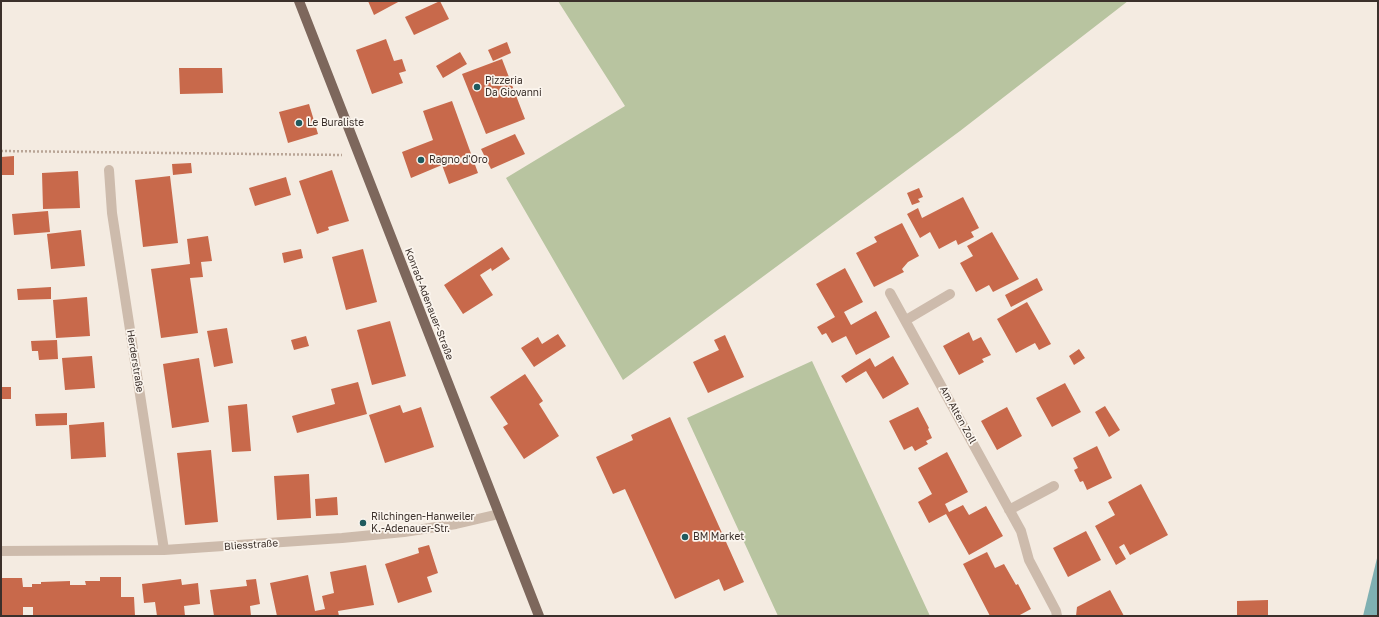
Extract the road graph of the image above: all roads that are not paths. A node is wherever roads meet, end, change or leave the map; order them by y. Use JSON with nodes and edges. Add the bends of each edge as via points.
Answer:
{"nodes":[{"id":1,"x":299,"y":1,"type":"edge"},
{"id":2,"x":109,"y":170,"type":"dead end"},
{"id":3,"x":890,"y":292,"type":"dead end"},
{"id":4,"x":950,"y":294,"type":"dead end"},
{"id":5,"x":906,"y":320,"type":"junction"},
{"id":6,"x":1054,"y":486,"type":"dead end"},
{"id":7,"x":1010,"y":510,"type":"junction"},
{"id":8,"x":499,"y":514,"type":"junction"},
{"id":9,"x":164,"y":550,"type":"junction"},
{"id":10,"x":1,"y":551,"type":"edge"},
{"id":11,"x":539,"y":616,"type":"edge"},
{"id":12,"x":1057,"y":616,"type":"edge"}],
"edges":[{"from":1,"to":8,"type":"main road","name":"Konrad-Adenauer-Straße"},
{"from":2,"to":9,"type":"street","name":"Herderstraße","via":[[112,213]]},
{"from":3,"to":5,"type":"street","name":"Am Alten Zoll"},
{"from":4,"to":5,"type":"street"},
{"from":5,"to":7,"type":"street","name":"Am Alten Zoll"},
{"from":6,"to":7,"type":"street"},
{"from":7,"to":12,"type":"street","name":"Am Alten Zoll","via":[[1021,531],[1029,560]]},
{"from":8,"to":9,"type":"street","name":"Bliesstraße","via":[[404,532]]},
{"from":8,"to":11,"type":"main road","name":"Konrad-Adenauer-Straße"},
{"from":9,"to":10,"type":"street","name":"Bliesstraße"}]}
